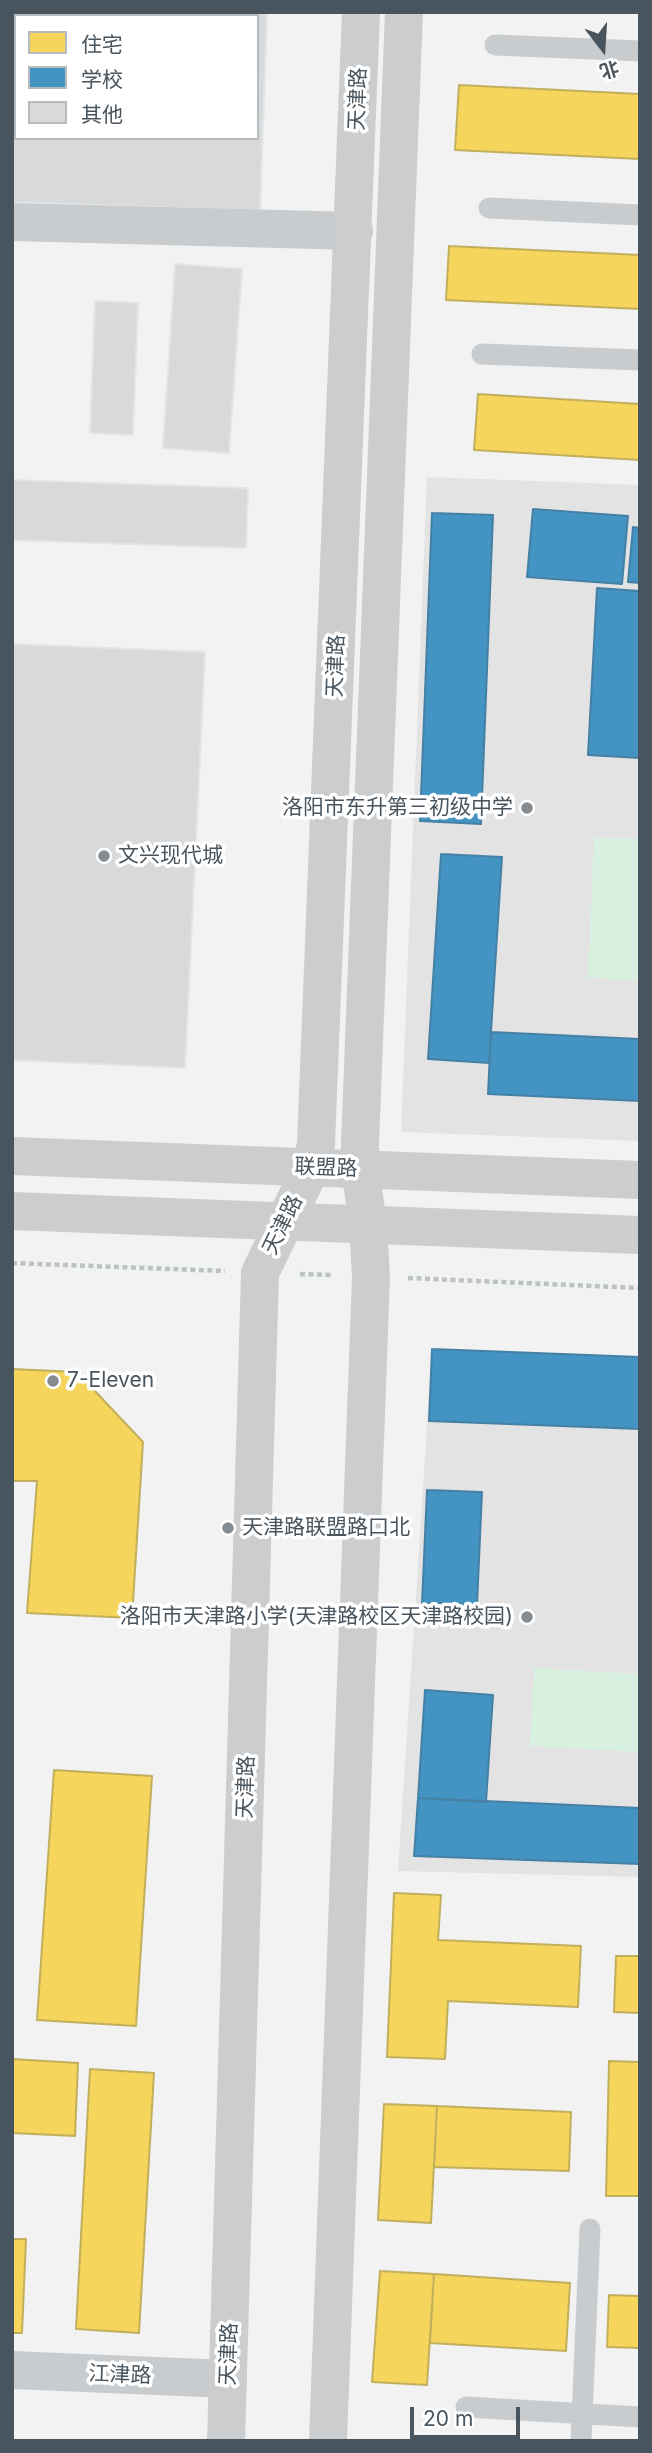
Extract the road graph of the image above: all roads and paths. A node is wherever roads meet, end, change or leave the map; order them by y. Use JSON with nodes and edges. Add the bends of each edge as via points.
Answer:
{"nodes":[{"id":1,"x":361,"y":12,"type":"edge"},
{"id":2,"x":404,"y":12,"type":"edge"},
{"id":3,"x":495,"y":45,"type":"dead end"},
{"id":4,"x":640,"y":51,"type":"edge"},
{"id":5,"x":489,"y":208,"type":"dead end"},
{"id":6,"x":640,"y":215,"type":"edge"},
{"id":7,"x":12,"y":222,"type":"edge"},
{"id":8,"x":354,"y":231,"type":"junction"},
{"id":9,"x":482,"y":354,"type":"dead end"},
{"id":10,"x":640,"y":360,"type":"edge"},
{"id":11,"x":12,"y":1156,"type":"edge"},
{"id":12,"x":310,"y":1168,"type":"junction"},
{"id":13,"x":360,"y":1169,"type":"junction"},
{"id":14,"x":640,"y":1180,"type":"edge"},
{"id":15,"x":12,"y":1211,"type":"edge"},
{"id":16,"x":284,"y":1222,"type":"junction"},
{"id":17,"x":368,"y":1223,"type":"junction"},
{"id":18,"x":640,"y":1235,"type":"edge"},
{"id":19,"x":12,"y":1263,"type":"edge"},
{"id":20,"x":260,"y":1273,"type":"junction"},
{"id":21,"x":371,"y":1277,"type":"junction"},
{"id":22,"x":640,"y":1287,"type":"edge"},
{"id":23,"x":590,"y":2229,"type":"dead end"},
{"id":24,"x":12,"y":2370,"type":"edge"},
{"id":25,"x":228,"y":2379,"type":"junction"},
{"id":26,"x":466,"y":2407,"type":"dead end"},
{"id":27,"x":582,"y":2413,"type":"junction"},
{"id":28,"x":640,"y":2417,"type":"edge"},
{"id":29,"x":226,"y":2441,"type":"edge"},
{"id":30,"x":328,"y":2441,"type":"edge"},
{"id":31,"x":581,"y":2441,"type":"edge"}],
"edges":[{"from":1,"to":8,"type":"main road","name":"天津路"},
{"from":2,"to":13,"type":"main road","name":"天津路"},
{"from":3,"to":4,"type":"lane"},
{"from":5,"to":6,"type":"lane"},
{"from":7,"to":8,"type":"street"},
{"from":8,"to":12,"type":"main road","name":"天津路","via":[[316,1144]]},
{"from":9,"to":10,"type":"lane"},
{"from":11,"to":12,"type":"main road","name":"联盟路"},
{"from":12,"to":13,"type":"main road","name":"联盟路"},
{"from":12,"to":16,"type":"main road","name":"天津路"},
{"from":13,"to":14,"type":"main road","name":"联盟路"},
{"from":13,"to":17,"type":"main road","name":"天津路"},
{"from":15,"to":16,"type":"main road"},
{"from":16,"to":17,"type":"main road"},
{"from":16,"to":20,"type":"main road","name":"天津路"},
{"from":17,"to":18,"type":"main road"},
{"from":17,"to":21,"type":"main road","name":"天津路"},
{"from":19,"to":20,"type":"path"},
{"from":20,"to":21,"type":"path"},
{"from":20,"to":25,"type":"main road","name":"天津路"},
{"from":21,"to":22,"type":"path"},
{"from":21,"to":30,"type":"main road","name":"天津路"},
{"from":23,"to":27,"type":"lane"},
{"from":24,"to":25,"type":"street","name":"江津路"},
{"from":25,"to":29,"type":"main road","name":"天津路"},
{"from":26,"to":27,"type":"lane"},
{"from":27,"to":28,"type":"lane"},
{"from":27,"to":31,"type":"lane"}]}
